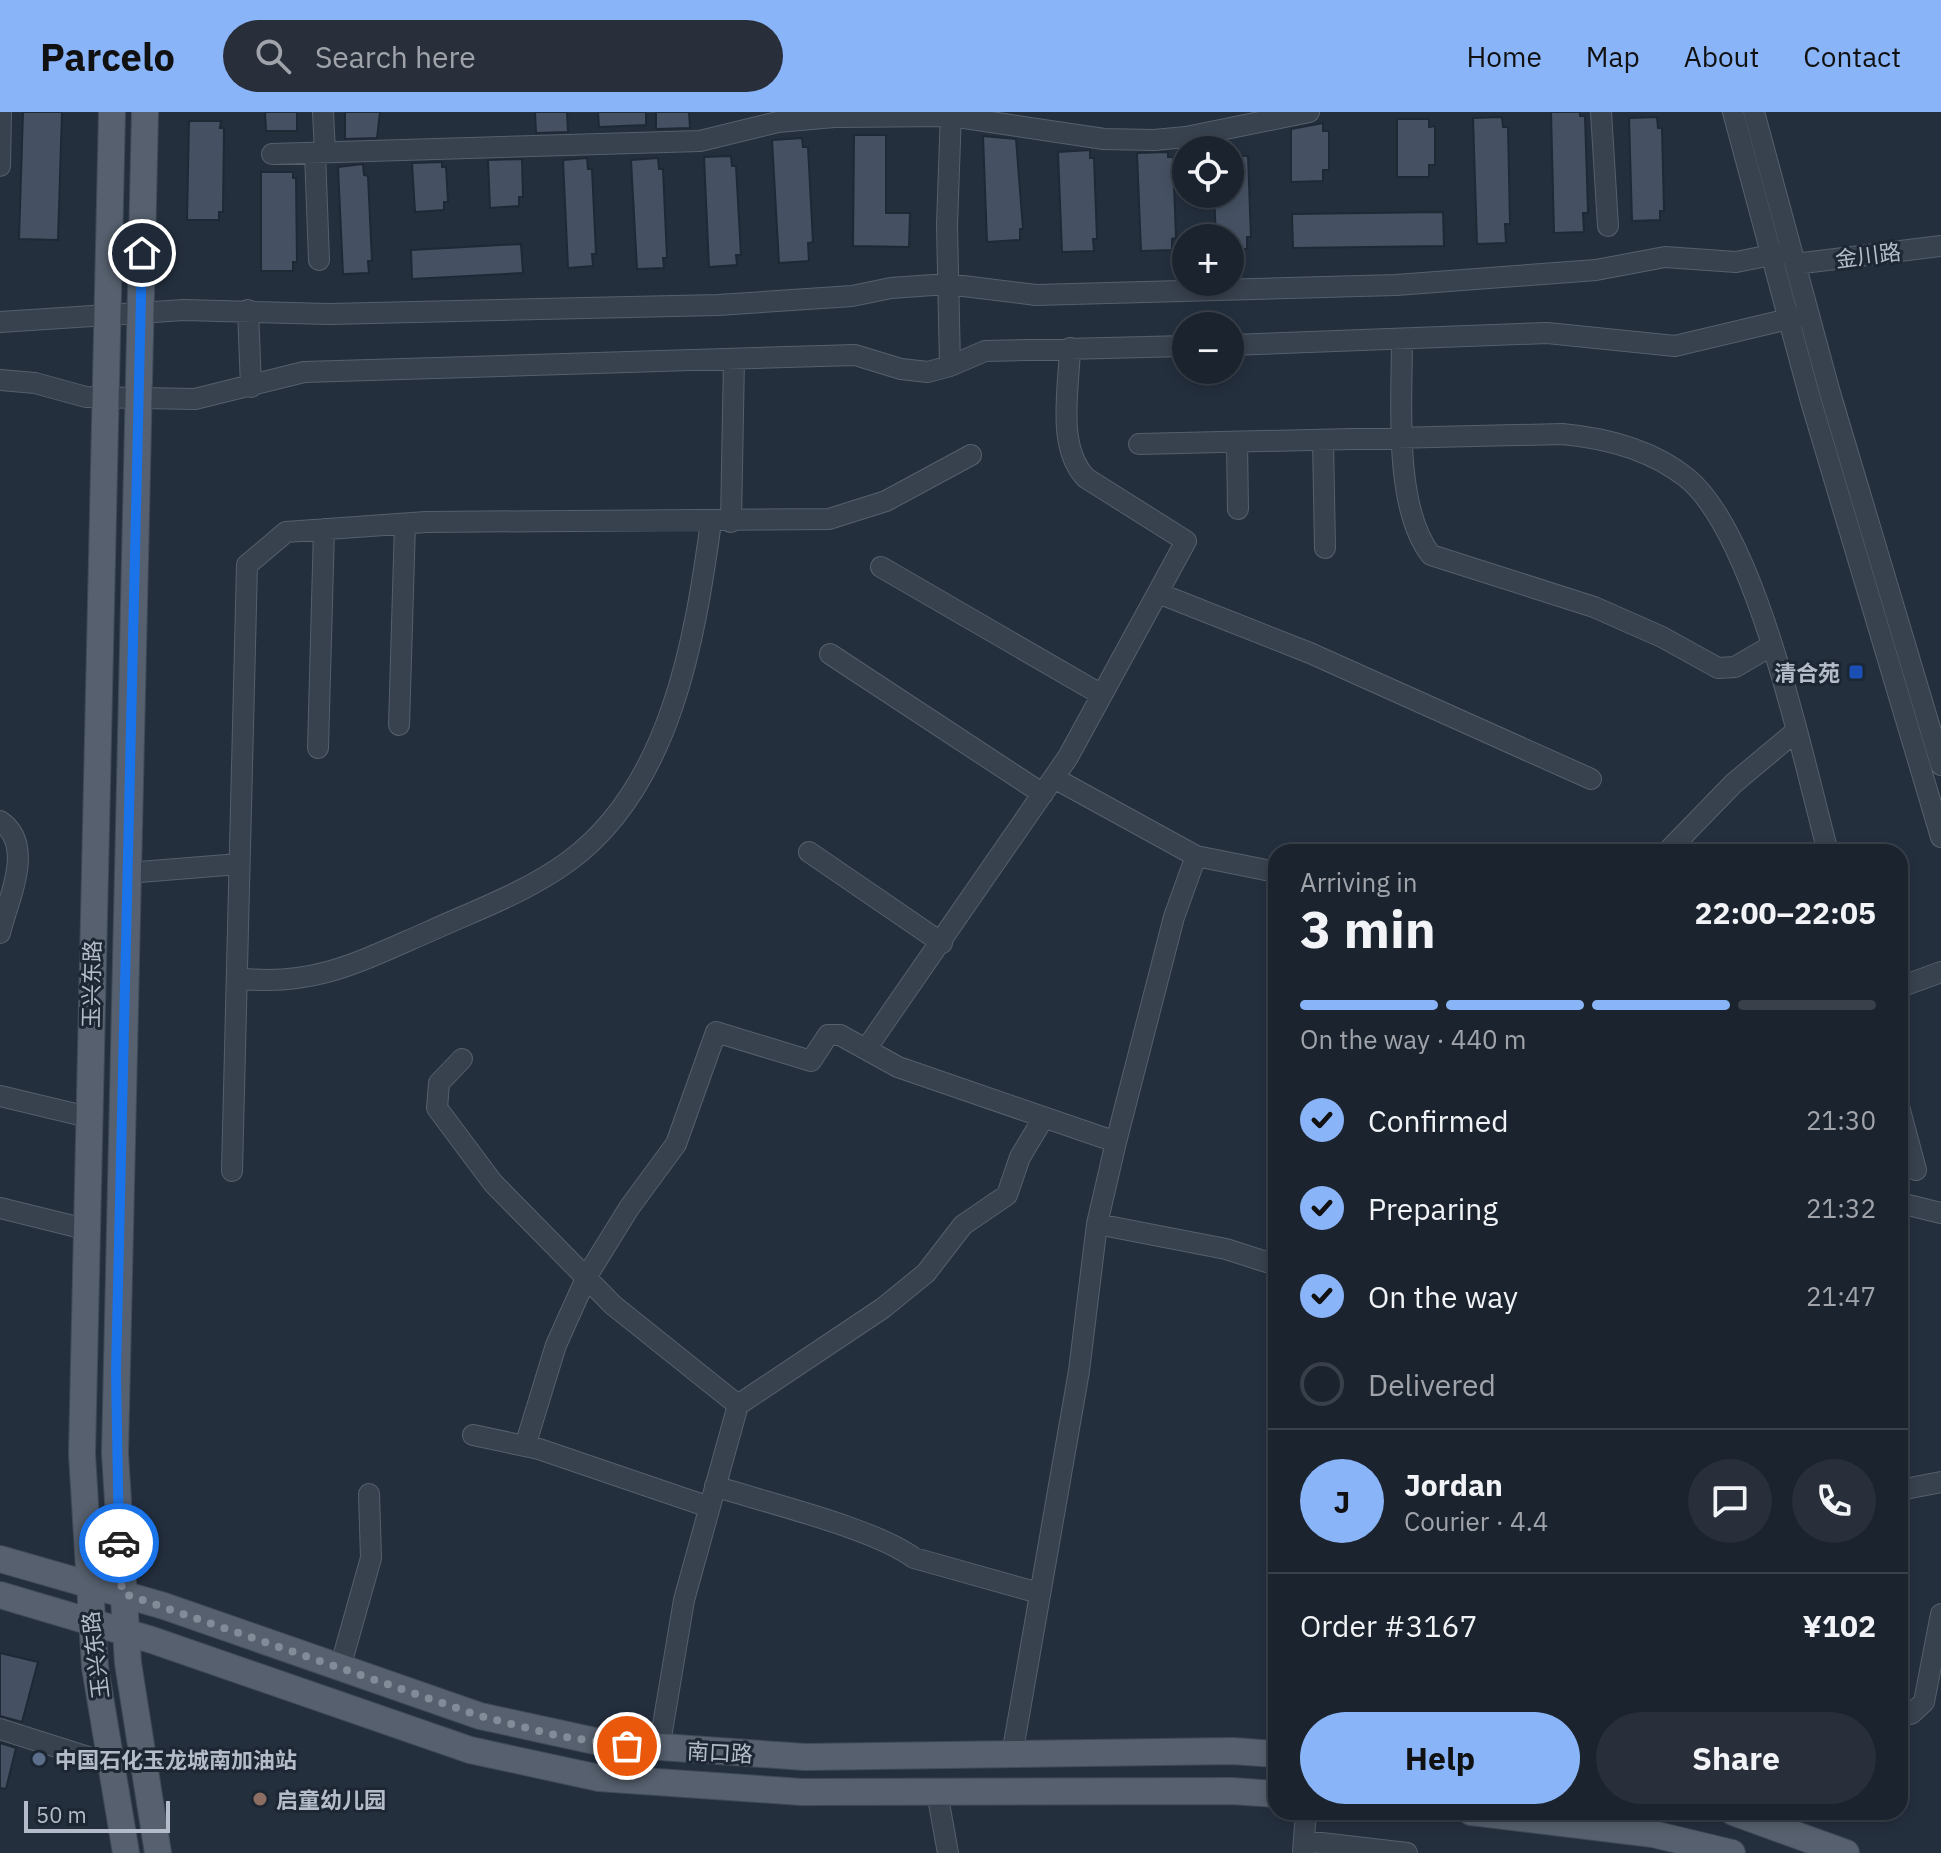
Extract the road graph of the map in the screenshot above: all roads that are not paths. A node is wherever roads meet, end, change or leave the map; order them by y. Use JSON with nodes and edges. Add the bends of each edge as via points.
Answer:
{"nodes":[{"id":1,"x":1,"y":112,"type":"edge"},
{"id":2,"x":112,"y":112,"type":"edge"},
{"id":3,"x":145,"y":112,"type":"edge"},
{"id":4,"x":323,"y":112,"type":"edge"},
{"id":5,"x":1309,"y":112,"type":"edge"},
{"id":6,"x":1601,"y":112,"type":"edge"},
{"id":7,"x":1733,"y":112,"type":"edge"},
{"id":8,"x":1754,"y":112,"type":"edge"},
{"id":9,"x":951,"y":114,"type":"edge"},
{"id":10,"x":1218,"y":122,"type":"edge"},
{"id":11,"x":320,"y":152,"type":"junction"},
{"id":12,"x":272,"y":154,"type":"dead end"},
{"id":13,"x":0,"y":166,"type":"edge"},
{"id":14,"x":1608,"y":226,"type":"dead end"},
{"id":15,"x":1941,"y":246,"type":"edge"},
{"id":16,"x":1786,"y":256,"type":"junction"},
{"id":17,"x":319,"y":260,"type":"dead end"},
{"id":18,"x":948,"y":284,"type":"junction"},
{"id":19,"x":248,"y":310,"type":"junction"},
{"id":20,"x":140,"y":313,"type":"junction"},
{"id":21,"x":107,"y":316,"type":"junction"},
{"id":22,"x":1798,"y":316,"type":"junction"},
{"id":23,"x":0,"y":322,"type":"edge"},
{"id":24,"x":1402,"y":339,"type":"junction"},
{"id":25,"x":1244,"y":345,"type":"edge"},
{"id":26,"x":1172,"y":346,"type":"edge"},
{"id":27,"x":1070,"y":348,"type":"junction"},
{"id":28,"x":734,"y":359,"type":"junction"},
{"id":29,"x":950,"y":366,"type":"junction"},
{"id":30,"x":0,"y":380,"type":"edge"},
{"id":31,"x":251,"y":387,"type":"junction"},
{"id":32,"x":105,"y":397,"type":"junction"},
{"id":33,"x":139,"y":398,"type":"junction"},
{"id":34,"x":1404,"y":438,"type":"junction"},
{"id":35,"x":1323,"y":440,"type":"junction"},
{"id":36,"x":1237,"y":442,"type":"junction"},
{"id":37,"x":1139,"y":444,"type":"dead end"},
{"id":38,"x":971,"y":455,"type":"dead end"},
{"id":39,"x":1238,"y":509,"type":"dead end"},
{"id":40,"x":721,"y":522,"type":"junction"},
{"id":41,"x":405,"y":524,"type":"junction"},
{"id":42,"x":324,"y":529,"type":"junction"},
{"id":43,"x":1325,"y":548,"type":"dead end"},
{"id":44,"x":881,"y":567,"type":"dead end"},
{"id":45,"x":1158,"y":593,"type":"junction"},
{"id":46,"x":1771,"y":646,"type":"junction"},
{"id":47,"x":830,"y":654,"type":"dead end"},
{"id":48,"x":1102,"y":695,"type":"junction"},
{"id":49,"x":399,"y":725,"type":"dead end"},
{"id":50,"x":1795,"y":732,"type":"junction"},
{"id":51,"x":318,"y":748,"type":"dead end"},
{"id":52,"x":1941,"y":765,"type":"edge"},
{"id":53,"x":1591,"y":779,"type":"dead end"},
{"id":54,"x":1049,"y":786,"type":"junction"},
{"id":55,"x":0,"y":821,"type":"edge"},
{"id":56,"x":1941,"y":837,"type":"edge"},
{"id":57,"x":1675,"y":844,"type":"edge"},
{"id":58,"x":1826,"y":844,"type":"edge"},
{"id":59,"x":809,"y":852,"type":"dead end"},
{"id":60,"x":1196,"y":856,"type":"junction"},
{"id":61,"x":239,"y":864,"type":"junction"},
{"id":62,"x":1268,"y":870,"type":"edge"},
{"id":63,"x":127,"y":873,"type":"junction"},
{"id":64,"x":1,"y":922,"type":"edge"},
{"id":65,"x":942,"y":943,"type":"junction"},
{"id":66,"x":1941,"y":972,"type":"edge"},
{"id":67,"x":237,"y":978,"type":"junction"},
{"id":68,"x":1908,"y":984,"type":"edge"},
{"id":69,"x":866,"y":1049,"type":"junction"},
{"id":70,"x":462,"y":1059,"type":"dead end"},
{"id":71,"x":0,"y":1096,"type":"edge"},
{"id":72,"x":88,"y":1117,"type":"junction"},
{"id":73,"x":1044,"y":1117,"type":"junction"},
{"id":74,"x":1908,"y":1140,"type":"edge"},
{"id":75,"x":1116,"y":1142,"type":"junction"},
{"id":76,"x":1916,"y":1170,"type":"dead end"},
{"id":77,"x":232,"y":1171,"type":"dead end"},
{"id":78,"x":1908,"y":1205,"type":"edge"},
{"id":79,"x":0,"y":1208,"type":"edge"},
{"id":80,"x":1941,"y":1213,"type":"edge"},
{"id":81,"x":1097,"y":1224,"type":"junction"},
{"id":82,"x":85,"y":1229,"type":"junction"},
{"id":83,"x":1268,"y":1262,"type":"edge"},
{"id":84,"x":587,"y":1276,"type":"junction"},
{"id":85,"x":738,"y":1405,"type":"junction"},
{"id":86,"x":473,"y":1435,"type":"dead end"},
{"id":87,"x":525,"y":1446,"type":"junction"},
{"id":88,"x":1941,"y":1482,"type":"edge"},
{"id":89,"x":715,"y":1486,"type":"junction"},
{"id":90,"x":1908,"y":1488,"type":"edge"},
{"id":91,"x":369,"y":1494,"type":"dead end"},
{"id":92,"x":709,"y":1507,"type":"junction"},
{"id":93,"x":0,"y":1559,"type":"edge"},
{"id":94,"x":87,"y":1582,"type":"junction"},
{"id":95,"x":122,"y":1593,"type":"junction"},
{"id":96,"x":1039,"y":1593,"type":"junction"},
{"id":97,"x":0,"y":1595,"type":"edge"},
{"id":98,"x":1941,"y":1614,"type":"edge"},
{"id":99,"x":90,"y":1621,"type":"junction"},
{"id":100,"x":125,"y":1631,"type":"junction"},
{"id":101,"x":340,"y":1668,"type":"junction"},
{"id":102,"x":1908,"y":1713,"type":"edge"},
{"id":103,"x":0,"y":1729,"type":"edge"},
{"id":104,"x":659,"y":1749,"type":"junction"},
{"id":105,"x":1268,"y":1753,"type":"edge"},
{"id":106,"x":1012,"y":1755,"type":"junction"},
{"id":107,"x":110,"y":1764,"type":"junction"},
{"id":108,"x":937,"y":1792,"type":"junction"},
{"id":109,"x":1268,"y":1793,"type":"edge"},
{"id":110,"x":1306,"y":1820,"type":"edge"},
{"id":111,"x":1537,"y":1820,"type":"edge"},
{"id":112,"x":1755,"y":1820,"type":"edge"},
{"id":113,"x":1304,"y":1847,"type":"edge"},
{"id":114,"x":1723,"y":1852,"type":"edge"},
{"id":115,"x":126,"y":1853,"type":"edge"},
{"id":116,"x":158,"y":1853,"type":"edge"},
{"id":117,"x":948,"y":1853,"type":"edge"},
{"id":118,"x":1407,"y":1853,"type":"edge"},
{"id":119,"x":1846,"y":1853,"type":"edge"}],
"edges":[{"from":1,"to":13,"type":"street"},
{"from":2,"to":21,"type":"main road","name":"玉兴东路"},
{"from":3,"to":20,"type":"main road","name":"玉兴东路"},
{"from":4,"to":11,"type":"street"},
{"from":5,"to":10,"type":"street"},
{"from":6,"to":14,"type":"street"},
{"from":7,"to":16,"type":"street"},
{"from":8,"to":16,"type":"street"},
{"from":9,"to":10,"type":"street","via":[[1129,141],[1186,137]]},
{"from":9,"to":11,"type":"street","via":[[804,119],[700,141]]},
{"from":9,"to":18,"type":"street"},
{"from":11,"to":12,"type":"street"},
{"from":11,"to":17,"type":"street"},
{"from":15,"to":16,"type":"street","name":"金川路"},
{"from":16,"to":18,"type":"street","name":"金川路","via":[[1736,262],[1643,258],[1596,270],[1380,286],[1036,295]]},
{"from":16,"to":22,"type":"street"},
{"from":18,"to":19,"type":"street","name":"金川路","via":[[718,305],[329,314]]},
{"from":18,"to":29,"type":"street"},
{"from":19,"to":20,"type":"street","name":"金川路"},
{"from":19,"to":31,"type":"street"},
{"from":20,"to":21,"type":"street","name":"金川路"},
{"from":20,"to":33,"type":"main road","name":"玉兴东路"},
{"from":21,"to":23,"type":"street","name":"金川路"},
{"from":21,"to":32,"type":"main road","name":"玉兴东路"},
{"from":22,"to":24,"type":"street","via":[[1675,346],[1547,333]]},
{"from":22,"to":52,"type":"street"},
{"from":22,"to":56,"type":"street"},
{"from":24,"to":25,"type":"street"},
{"from":24,"to":34,"type":"street"},
{"from":26,"to":27,"type":"street"},
{"from":27,"to":29,"type":"street","via":[[985,351]]},
{"from":27,"to":45,"type":"street","via":[[1068,443],[1074,463],[1086,478],[1186,541]]},
{"from":28,"to":29,"type":"street","via":[[855,355],[914,371]]},
{"from":28,"to":31,"type":"street","via":[[304,372]]},
{"from":28,"to":40,"type":"street"},
{"from":30,"to":32,"type":"street"},
{"from":31,"to":33,"type":"street","via":[[195,399]]},
{"from":32,"to":33,"type":"street"},
{"from":32,"to":72,"type":"main road","name":"玉兴东路"},
{"from":33,"to":63,"type":"main road","name":"玉兴东路"},
{"from":34,"to":35,"type":"street"},
{"from":34,"to":46,"type":"street","via":[[1584,436],[1629,447],[1672,467],[1704,494],[1724,521]]},
{"from":34,"to":46,"type":"street","via":[[1409,511],[1431,555],[1594,607],[1718,668],[1735,667]]},
{"from":35,"to":36,"type":"street"},
{"from":35,"to":43,"type":"street"},
{"from":36,"to":37,"type":"street"},
{"from":36,"to":39,"type":"street"},
{"from":38,"to":40,"type":"street","via":[[847,516],[811,522]]},
{"from":40,"to":41,"type":"street"},
{"from":40,"to":67,"type":"street","via":[[675,696],[628,801],[594,840],[522,890],[348,967],[294,981]]},
{"from":41,"to":42,"type":"street"},
{"from":41,"to":49,"type":"street"},
{"from":42,"to":51,"type":"street"},
{"from":42,"to":61,"type":"street","via":[[286,532],[247,565]]},
{"from":44,"to":48,"type":"street"},
{"from":45,"to":48,"type":"street"},
{"from":45,"to":53,"type":"street","via":[[1394,690]]},
{"from":46,"to":50,"type":"street"},
{"from":47,"to":54,"type":"street"},
{"from":48,"to":54,"type":"street"},
{"from":50,"to":57,"type":"street","via":[[1734,783]]},
{"from":50,"to":58,"type":"street"},
{"from":54,"to":60,"type":"street"},
{"from":54,"to":65,"type":"street"},
{"from":55,"to":64,"type":"street","via":[[14,833],[20,851]]},
{"from":59,"to":65,"type":"street"},
{"from":60,"to":62,"type":"street"},
{"from":60,"to":75,"type":"street","via":[[1174,917]]},
{"from":61,"to":63,"type":"street"},
{"from":61,"to":67,"type":"street"},
{"from":63,"to":95,"type":"main road","name":"玉兴东路","via":[[116,1372]]},
{"from":65,"to":69,"type":"street"},
{"from":66,"to":68,"type":"street"},
{"from":67,"to":77,"type":"street"},
{"from":69,"to":73,"type":"street","via":[[898,1067]]},
{"from":69,"to":84,"type":"street","via":[[840,1035],[828,1035],[811,1061],[716,1032],[676,1144]]},
{"from":70,"to":84,"type":"street","via":[[439,1083],[437,1108],[493,1183]]},
{"from":71,"to":72,"type":"street"},
{"from":72,"to":82,"type":"main road","name":"玉兴东路"},
{"from":73,"to":75,"type":"street"},
{"from":73,"to":85,"type":"street","via":[[1020,1157],[1007,1195],[963,1225],[926,1273]]},
{"from":74,"to":76,"type":"street"},
{"from":75,"to":81,"type":"street"},
{"from":78,"to":80,"type":"street"},
{"from":79,"to":82,"type":"street"},
{"from":81,"to":83,"type":"street"},
{"from":81,"to":96,"type":"street","via":[[1079,1371]]},
{"from":82,"to":94,"type":"main road","name":"玉兴东路","via":[[82,1454]]},
{"from":84,"to":85,"type":"street","via":[[613,1305]]},
{"from":84,"to":87,"type":"street","via":[[556,1345]]},
{"from":85,"to":89,"type":"street"},
{"from":86,"to":87,"type":"street"},
{"from":87,"to":92,"type":"street"},
{"from":88,"to":90,"type":"street"},
{"from":89,"to":92,"type":"street"},
{"from":89,"to":96,"type":"street","via":[[846,1528],[914,1558]]},
{"from":91,"to":101,"type":"street","via":[[371,1558]]},
{"from":92,"to":104,"type":"street","via":[[684,1600]]},
{"from":93,"to":94,"type":"main road","name":"南口路"},
{"from":94,"to":95,"type":"main road","name":"南口路"},
{"from":94,"to":99,"type":"main road","name":"玉兴东路"},
{"from":95,"to":100,"type":"main road","name":"玉兴东路"},
{"from":95,"to":101,"type":"main road","name":"南口路"},
{"from":96,"to":106,"type":"street"},
{"from":97,"to":99,"type":"main road","name":"南口路"},
{"from":98,"to":102,"type":"street","via":[[1924,1702]]},
{"from":99,"to":100,"type":"main road","name":"南口路"},
{"from":99,"to":107,"type":"main road","name":"玉兴东路"},
{"from":100,"to":108,"type":"main road","name":"南口路","via":[[430,1737],[552,1770],[748,1790]]},
{"from":100,"to":116,"type":"main road","name":"玉兴东路"},
{"from":101,"to":104,"type":"main road","name":"南口路","via":[[519,1727]]},
{"from":103,"to":107,"type":"street"},
{"from":104,"to":106,"type":"main road","name":"南口路","via":[[805,1757]]},
{"from":105,"to":106,"type":"main road","name":"南口路"},
{"from":107,"to":115,"type":"main road","name":"玉兴东路"},
{"from":108,"to":109,"type":"main road","name":"南口路"},
{"from":108,"to":117,"type":"street"},
{"from":110,"to":113,"type":"street"},
{"from":111,"to":114,"type":"main road","via":[[1653,1834]]},
{"from":112,"to":119,"type":"main road"},
{"from":113,"to":118,"type":"street"}]}
